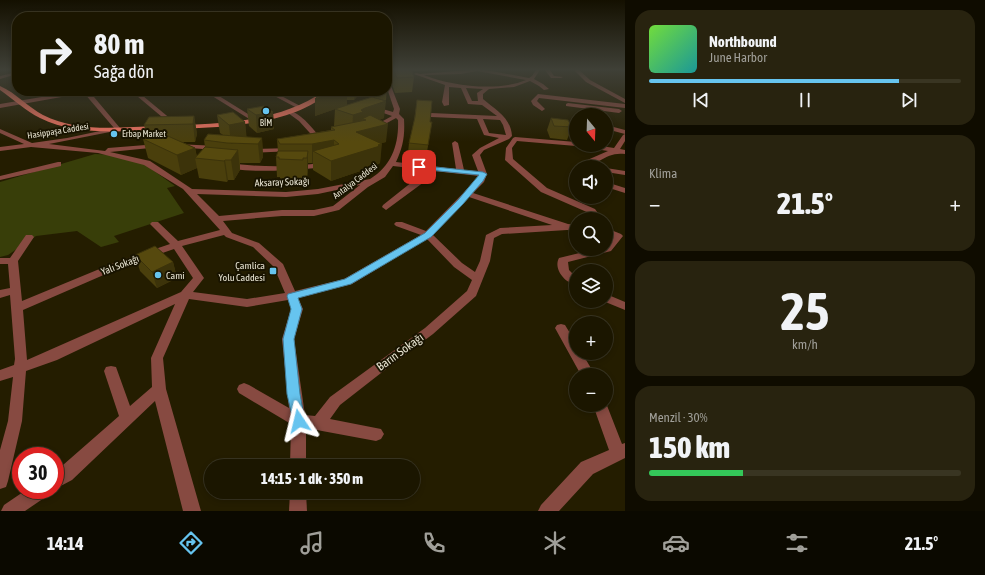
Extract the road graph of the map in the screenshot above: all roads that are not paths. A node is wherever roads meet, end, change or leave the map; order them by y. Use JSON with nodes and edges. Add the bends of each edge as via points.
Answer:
{"nodes":[{"id":1,"x":8,"y":94,"type":"edge"},
{"id":2,"x":446,"y":94,"type":"edge"},
{"id":3,"x":466,"y":94,"type":"edge"},
{"id":4,"x":480,"y":94,"type":"edge"},
{"id":5,"x":612,"y":94,"type":"edge"},
{"id":6,"x":392,"y":95,"type":"edge"},
{"id":7,"x":21,"y":96,"type":"edge"},
{"id":8,"x":58,"y":96,"type":"edge"},
{"id":9,"x":89,"y":96,"type":"edge"},
{"id":10,"x":140,"y":96,"type":"edge"},
{"id":11,"x":215,"y":96,"type":"edge"},
{"id":12,"x":278,"y":96,"type":"edge"},
{"id":13,"x":321,"y":96,"type":"edge"},
{"id":14,"x":53,"y":97,"type":"joint"},
{"id":15,"x":29,"y":101,"type":"junction"},
{"id":16,"x":534,"y":101,"type":"junction"},
{"id":17,"x":625,"y":101,"type":"edge"},
{"id":18,"x":20,"y":103,"type":"junction"},
{"id":19,"x":484,"y":103,"type":"junction"},
{"id":20,"x":446,"y":105,"type":"dead end"},
{"id":21,"x":0,"y":106,"type":"edge"},
{"id":22,"x":625,"y":106,"type":"edge"},
{"id":23,"x":301,"y":108,"type":"junction"},
{"id":24,"x":367,"y":108,"type":"edge"},
{"id":25,"x":542,"y":110,"type":"dead end"},
{"id":26,"x":290,"y":112,"type":"junction"},
{"id":27,"x":625,"y":112,"type":"edge"},
{"id":28,"x":396,"y":115,"type":"junction"},
{"id":29,"x":431,"y":115,"type":"edge"},
{"id":30,"x":448,"y":116,"type":"junction"},
{"id":31,"x":479,"y":117,"type":"junction"},
{"id":32,"x":502,"y":118,"type":"junction"},
{"id":33,"x":253,"y":120,"type":"junction"},
{"id":34,"x":451,"y":124,"type":"dead end"},
{"id":35,"x":178,"y":127,"type":"junction"},
{"id":36,"x":107,"y":129,"type":"junction"},
{"id":37,"x":118,"y":129,"type":"junction"},
{"id":38,"x":613,"y":129,"type":"edge"},
{"id":39,"x":0,"y":131,"type":"edge"},
{"id":40,"x":366,"y":131,"type":"edge"},
{"id":41,"x":625,"y":132,"type":"edge"},
{"id":42,"x":625,"y":136,"type":"edge"},
{"id":43,"x":510,"y":138,"type":"junction"},
{"id":44,"x":455,"y":143,"type":"dead end"},
{"id":45,"x":569,"y":143,"type":"edge"},
{"id":46,"x":32,"y":145,"type":"junction"},
{"id":47,"x":165,"y":145,"type":"junction"},
{"id":48,"x":315,"y":146,"type":"edge"},
{"id":49,"x":0,"y":148,"type":"edge"},
{"id":50,"x":227,"y":149,"type":"edge"},
{"id":51,"x":241,"y":150,"type":"edge"},
{"id":52,"x":300,"y":150,"type":"edge"},
{"id":53,"x":98,"y":151,"type":"junction"},
{"id":54,"x":614,"y":151,"type":"junction"},
{"id":55,"x":625,"y":152,"type":"edge"},
{"id":56,"x":183,"y":154,"type":"edge"},
{"id":57,"x":596,"y":160,"type":"edge"},
{"id":58,"x":333,"y":162,"type":"edge"},
{"id":59,"x":58,"y":164,"type":"dead end"},
{"id":60,"x":216,"y":164,"type":"edge"},
{"id":61,"x":391,"y":164,"type":"junction"},
{"id":62,"x":433,"y":168,"type":"junction"},
{"id":63,"x":460,"y":171,"type":"junction"},
{"id":64,"x":613,"y":171,"type":"edge"},
{"id":65,"x":625,"y":173,"type":"edge"},
{"id":66,"x":483,"y":174,"type":"junction"},
{"id":67,"x":0,"y":178,"type":"edge"},
{"id":68,"x":374,"y":180,"type":"junction"},
{"id":69,"x":613,"y":187,"type":"edge"},
{"id":70,"x":189,"y":191,"type":"junction"},
{"id":71,"x":625,"y":191,"type":"edge"},
{"id":72,"x":468,"y":194,"type":"junction"},
{"id":73,"x":386,"y":207,"type":"dead end"},
{"id":74,"x":593,"y":212,"type":"edge"},
{"id":75,"x":217,"y":219,"type":"junction"},
{"id":76,"x":155,"y":224,"type":"dead end"},
{"id":77,"x":399,"y":224,"type":"dead end"},
{"id":78,"x":569,"y":226,"type":"edge"},
{"id":79,"x":569,"y":227,"type":"edge"},
{"id":80,"x":226,"y":231,"type":"junction"},
{"id":81,"x":428,"y":235,"type":"junction"},
{"id":82,"x":29,"y":237,"type":"dead end"},
{"id":83,"x":622,"y":237,"type":"edge"},
{"id":84,"x":176,"y":245,"type":"junction"},
{"id":85,"x":6,"y":261,"type":"edge"},
{"id":86,"x":569,"y":276,"type":"edge"},
{"id":87,"x":478,"y":280,"type":"junction"},
{"id":88,"x":14,"y":290,"type":"junction"},
{"id":89,"x":0,"y":294,"type":"edge"},
{"id":90,"x":185,"y":295,"type":"junction"},
{"id":91,"x":292,"y":296,"type":"junction"},
{"id":92,"x":613,"y":301,"type":"edge"},
{"id":93,"x":625,"y":306,"type":"edge"},
{"id":94,"x":16,"y":308,"type":"junction"},
{"id":95,"x":562,"y":328,"type":"dead end"},
{"id":96,"x":584,"y":368,"type":"edge"},
{"id":97,"x":20,"y":369,"type":"junction"},
{"id":98,"x":111,"y":372,"type":"dead end"},
{"id":99,"x":0,"y":376,"type":"edge"},
{"id":100,"x":159,"y":389,"type":"junction"},
{"id":101,"x":244,"y":389,"type":"dead end"},
{"id":102,"x":603,"y":412,"type":"edge"},
{"id":103,"x":127,"y":419,"type":"junction"},
{"id":104,"x":299,"y":421,"type":"junction"},
{"id":105,"x":318,"y":423,"type":"junction"},
{"id":106,"x":376,"y":434,"type":"dead end"},
{"id":107,"x":621,"y":451,"type":"edge"},
{"id":108,"x":298,"y":459,"type":"edge"},
{"id":109,"x":64,"y":475,"type":"edge"},
{"id":110,"x":0,"y":481,"type":"edge"},
{"id":111,"x":28,"y":499,"type":"edge"},
{"id":112,"x":298,"y":499,"type":"edge"},
{"id":113,"x":10,"y":511,"type":"edge"},
{"id":114,"x":192,"y":511,"type":"edge"},
{"id":115,"x":298,"y":511,"type":"edge"},
{"id":116,"x":547,"y":511,"type":"edge"}],
"edges":[{"from":1,"to":18,"type":"main road"},
{"from":2,"to":20,"type":"street"},
{"from":3,"to":19,"type":"street","via":[[470,103]]},
{"from":4,"to":19,"type":"street","via":[[480,100]]},
{"from":5,"to":17,"type":"street"},
{"from":6,"to":28,"type":"street","name":"Antalya Caddesi","via":[[397,109]]},
{"from":7,"to":15,"type":"main road"},
{"from":8,"to":14,"type":"street"},
{"from":9,"to":37,"type":"street"},
{"from":10,"to":35,"type":"street"},
{"from":11,"to":33,"type":"street"},
{"from":12,"to":23,"type":"street"},
{"from":13,"to":23,"type":"main road"},
{"from":14,"to":15,"type":"street"},
{"from":15,"to":18,"type":"street"},
{"from":15,"to":36,"type":"main road","via":[[62,119]]},
{"from":16,"to":22,"type":"street","via":[[538,96]]},
{"from":16,"to":25,"type":"street"},
{"from":16,"to":27,"type":"street"},
{"from":18,"to":21,"type":"street"},
{"from":18,"to":36,"type":"main road","via":[[60,123]]},
{"from":19,"to":32,"type":"street"},
{"from":23,"to":26,"type":"main road"},
{"from":24,"to":28,"type":"street"},
{"from":26,"to":33,"type":"main road"},
{"from":26,"to":48,"type":"street","via":[[325,143]]},
{"from":28,"to":40,"type":"street"},
{"from":28,"to":61,"type":"street","name":"Antalya Caddesi","via":[[401,119],[402,134],[399,149]]},
{"from":29,"to":30,"type":"street"},
{"from":30,"to":31,"type":"street"},
{"from":30,"to":34,"type":"street"},
{"from":31,"to":32,"type":"street"},
{"from":31,"to":43,"type":"street","via":[[486,134]]},
{"from":32,"to":43,"type":"street","via":[[510,129]]},
{"from":33,"to":35,"type":"main road"},
{"from":35,"to":37,"type":"main road"},
{"from":36,"to":37,"type":"main road"},
{"from":37,"to":46,"type":"street","name":"Hasippaşa Caddesi"},
{"from":38,"to":41,"type":"street"},
{"from":39,"to":46,"type":"street"},
{"from":42,"to":54,"type":"street"},
{"from":43,"to":45,"type":"street"},
{"from":43,"to":66,"type":"street","via":[[482,149],[476,155]]},
{"from":43,"to":74,"type":"street","via":[[509,160],[544,190]]},
{"from":44,"to":63,"type":"street"},
{"from":46,"to":49,"type":"street","name":"Hasippaşa Caddesi"},
{"from":46,"to":53,"type":"street"},
{"from":47,"to":50,"type":"street"},
{"from":47,"to":53,"type":"street"},
{"from":47,"to":56,"type":"street"},
{"from":51,"to":52,"type":"street"},
{"from":53,"to":70,"type":"street","via":[[147,163]]},
{"from":54,"to":55,"type":"street"},
{"from":54,"to":57,"type":"street"},
{"from":58,"to":60,"type":"street","via":[[312,167],[267,168]]},
{"from":59,"to":67,"type":"street"},
{"from":61,"to":62,"type":"street"},
{"from":61,"to":68,"type":"street","name":"Antalya Caddesi"},
{"from":62,"to":63,"type":"street"},
{"from":62,"to":73,"type":"street"},
{"from":63,"to":66,"type":"street"},
{"from":64,"to":65,"type":"street"},
{"from":66,"to":72,"type":"street"},
{"from":68,"to":70,"type":"street","name":"Aksaray Sokağı","via":[[300,194]]},
{"from":68,"to":75,"type":"street","name":"Antalya Caddesi","via":[[336,208],[314,213]]},
{"from":69,"to":71,"type":"street"},
{"from":70,"to":75,"type":"street"},
{"from":72,"to":78,"type":"street"},
{"from":72,"to":81,"type":"street"},
{"from":75,"to":80,"type":"street"},
{"from":76,"to":84,"type":"street"},
{"from":77,"to":81,"type":"street"},
{"from":79,"to":87,"type":"street","name":"Barın Sokağı","via":[[500,232],[489,237],[485,261]]},
{"from":80,"to":84,"type":"street","name":"Yalı Sokağı"},
{"from":80,"to":91,"type":"street","via":[[229,235],[256,245],[279,266]]},
{"from":81,"to":87,"type":"street","via":[[458,265]]},
{"from":81,"to":91,"type":"street","via":[[348,282]]},
{"from":82,"to":85,"type":"street"},
{"from":83,"to":86,"type":"street","via":[[608,248],[563,260],[562,265]]},
{"from":84,"to":90,"type":"street","via":[[199,278]]},
{"from":84,"to":94,"type":"street","name":"Yalı Sokağı","via":[[118,265]]},
{"from":85,"to":88,"type":"street"},
{"from":87,"to":105,"type":"street","name":"Barın Sokağı","via":[[472,293],[429,331],[335,401]]},
{"from":88,"to":89,"type":"street"},
{"from":88,"to":94,"type":"street"},
{"from":90,"to":91,"type":"street","via":[[247,303]]},
{"from":90,"to":97,"type":"street"},
{"from":90,"to":100,"type":"street","via":[[157,358]]},
{"from":91,"to":104,"type":"street","via":[[297,309],[288,339]]},
{"from":92,"to":93,"type":"street"},
{"from":94,"to":97,"type":"street"},
{"from":95,"to":96,"type":"street"},
{"from":97,"to":99,"type":"street"},
{"from":97,"to":110,"type":"street","via":[[15,421]]},
{"from":98,"to":103,"type":"street"},
{"from":100,"to":103,"type":"street"},
{"from":100,"to":114,"type":"street"},
{"from":101,"to":104,"type":"street"},
{"from":102,"to":107,"type":"street"},
{"from":103,"to":109,"type":"street"},
{"from":104,"to":105,"type":"street"},
{"from":104,"to":108,"type":"street"},
{"from":105,"to":106,"type":"street"},
{"from":107,"to":116,"type":"street","via":[[587,468]]},
{"from":111,"to":113,"type":"street"},
{"from":112,"to":115,"type":"street"}]}
